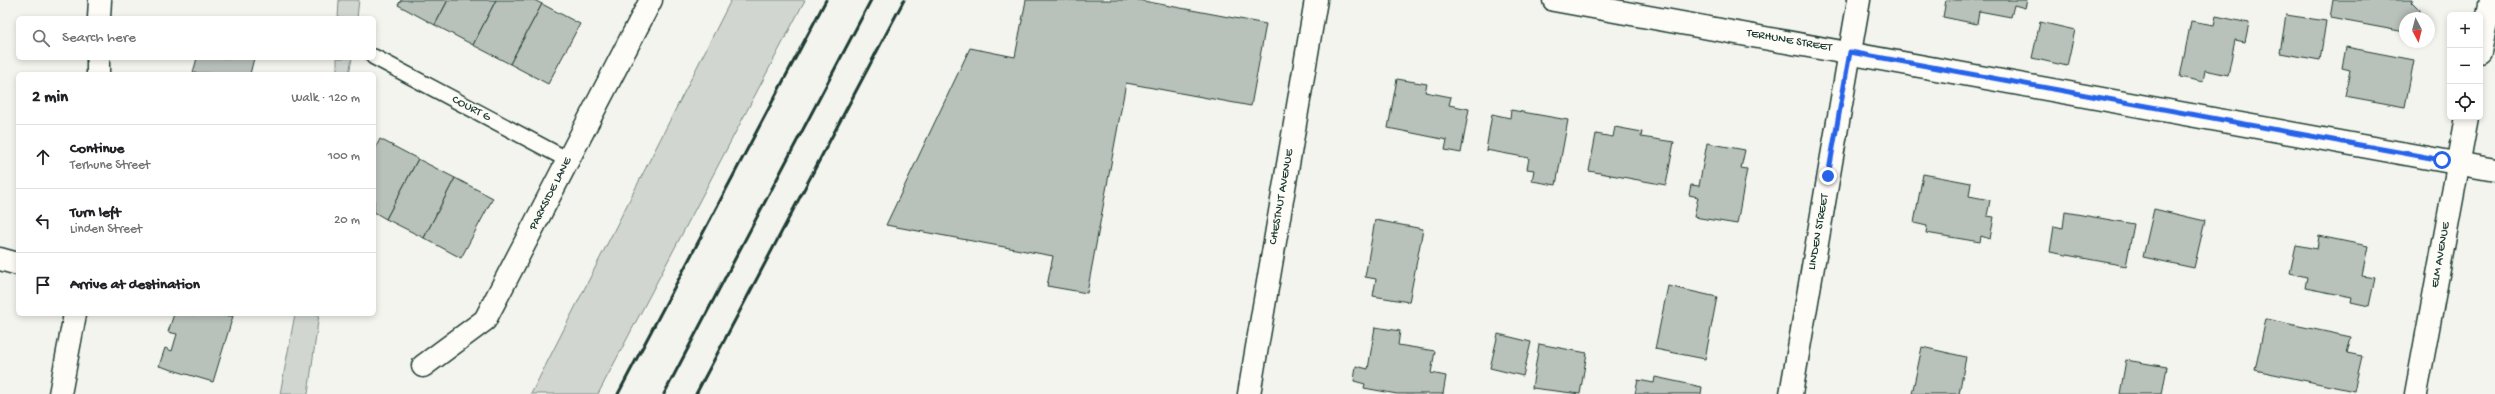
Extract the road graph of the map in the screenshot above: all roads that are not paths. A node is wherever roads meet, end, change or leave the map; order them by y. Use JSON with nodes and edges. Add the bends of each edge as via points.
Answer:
{"nodes":[{"id":1,"x":100,"y":0,"type":"edge"},
{"id":2,"x":651,"y":0,"type":"edge"},
{"id":3,"x":1316,"y":0,"type":"edge"},
{"id":4,"x":1554,"y":0,"type":"edge"},
{"id":5,"x":1859,"y":0,"type":"edge"},
{"id":6,"x":2491,"y":0,"type":"edge"},
{"id":7,"x":100,"y":16,"type":"edge"},
{"id":8,"x":2481,"y":48,"type":"edge"},
{"id":9,"x":1850,"y":52,"type":"junction"},
{"id":10,"x":376,"y":59,"type":"edge"},
{"id":11,"x":98,"y":60,"type":"edge"},
{"id":12,"x":98,"y":72,"type":"edge"},
{"id":13,"x":2466,"y":120,"type":"edge"},
{"id":14,"x":568,"y":160,"type":"junction"},
{"id":15,"x":2458,"y":163,"type":"junction"},
{"id":16,"x":2495,"y":170,"type":"edge"},
{"id":17,"x":0,"y":259,"type":"edge"},
{"id":18,"x":16,"y":263,"type":"edge"},
{"id":19,"x":75,"y":316,"type":"edge"},
{"id":20,"x":423,"y":366,"type":"dead end"},
{"id":21,"x":60,"y":394,"type":"edge"},
{"id":22,"x":1249,"y":394,"type":"edge"},
{"id":23,"x":1791,"y":394,"type":"edge"},
{"id":24,"x":2416,"y":394,"type":"edge"}],
"edges":[{"from":1,"to":7,"type":"street"},
{"from":2,"to":14,"type":"street","name":"PARKSIDE LANE"},
{"from":3,"to":22,"type":"street","name":"CHESTNUT AVENUE"},
{"from":4,"to":9,"type":"street","name":"TERHUNE STREET"},
{"from":5,"to":9,"type":"street","name":"LINDEN STREET"},
{"from":6,"to":8,"type":"street"},
{"from":9,"to":15,"type":"street","name":"TERHUNE STREET"},
{"from":9,"to":23,"type":"street","name":"LINDEN STREET"},
{"from":10,"to":14,"type":"lane","name":"COURT G"},
{"from":11,"to":12,"type":"street"},
{"from":13,"to":15,"type":"street","name":"ELM AVENUE"},
{"from":14,"to":20,"type":"street","name":"PARKSIDE LANE","via":[[485,320]]},
{"from":15,"to":16,"type":"street","name":"TERHUNE STREET"},
{"from":15,"to":24,"type":"street","name":"ELM AVENUE"},
{"from":17,"to":18,"type":"street"},
{"from":19,"to":21,"type":"street"}]}
